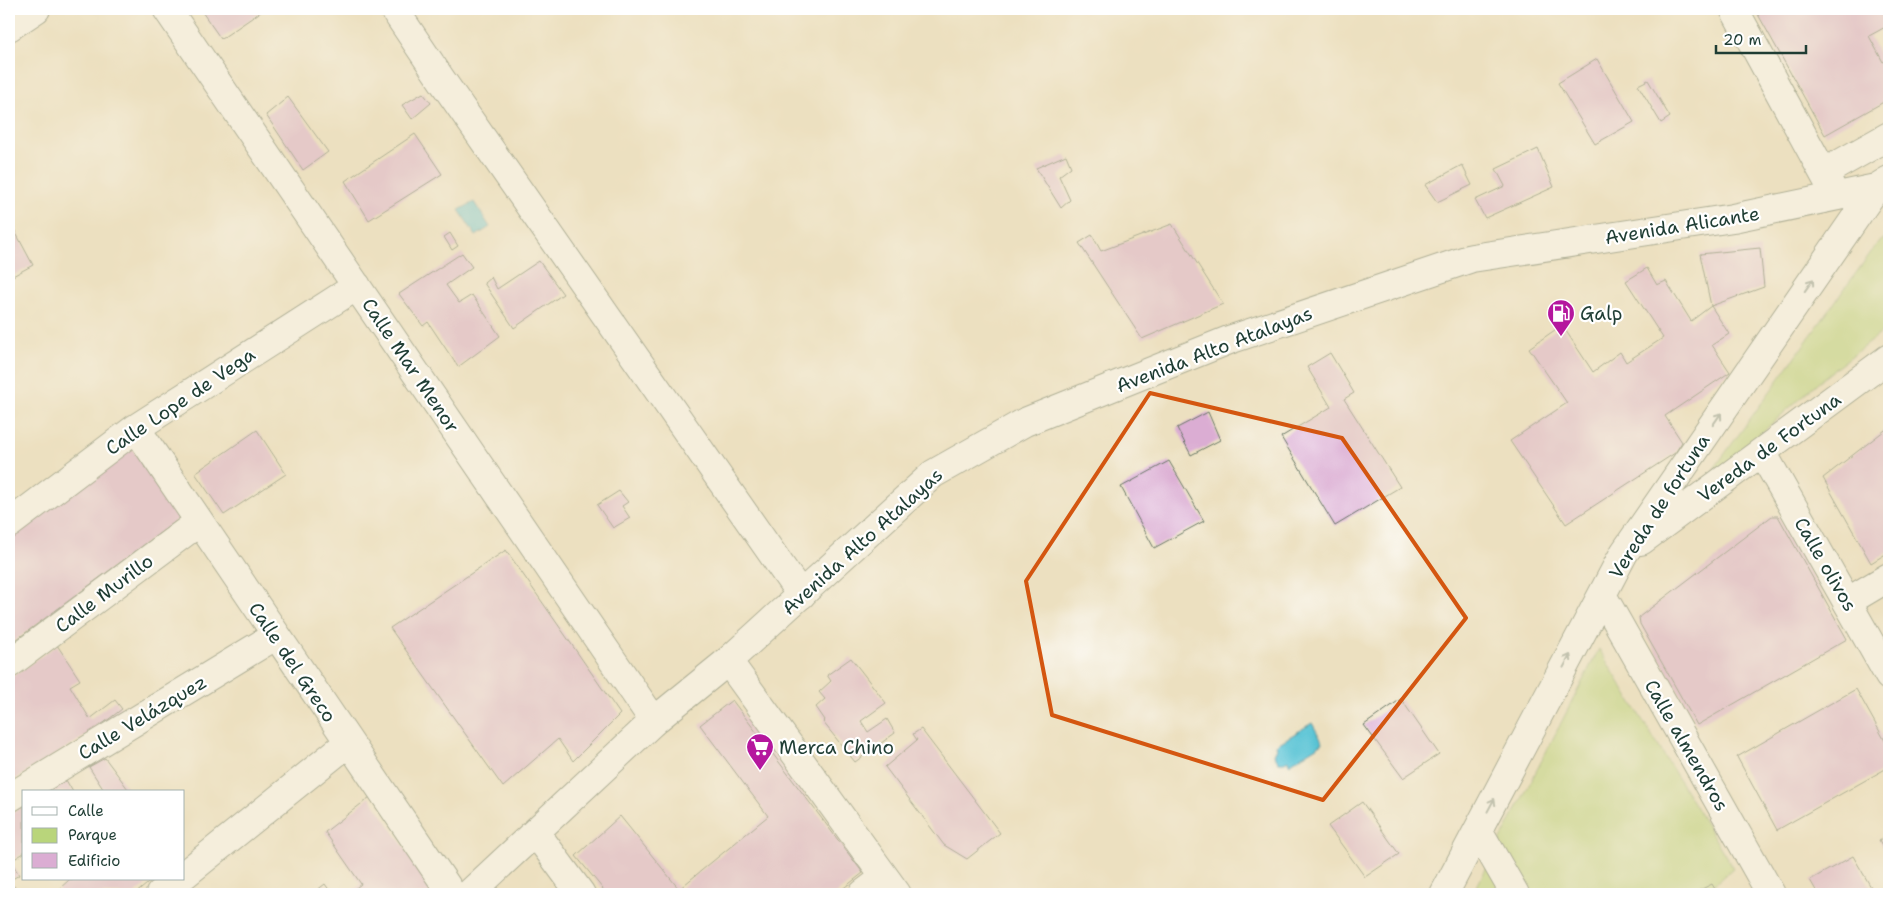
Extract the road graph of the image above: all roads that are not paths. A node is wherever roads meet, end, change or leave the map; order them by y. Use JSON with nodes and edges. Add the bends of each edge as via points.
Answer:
{"nodes":[{"id":1,"x":36,"y":9,"type":"edge"},
{"id":2,"x":167,"y":9,"type":"edge"},
{"id":3,"x":394,"y":9,"type":"edge"},
{"id":4,"x":1734,"y":9,"type":"edge"},
{"id":5,"x":9,"y":27,"type":"edge"},
{"id":6,"x":1889,"y":136,"type":"edge"},
{"id":7,"x":1824,"y":172,"type":"junction"},
{"id":8,"x":1882,"y":184,"type":"edge"},
{"id":9,"x":1836,"y":196,"type":"junction"},
{"id":10,"x":1472,"y":258,"type":"joint"},
{"id":11,"x":357,"y":286,"type":"junction"},
{"id":12,"x":1889,"y":358,"type":"edge"},
{"id":13,"x":136,"y":428,"type":"junction"},
{"id":14,"x":1762,"y":452,"type":"junction"},
{"id":15,"x":199,"y":522,"type":"junction"},
{"id":16,"x":9,"y":524,"type":"edge"},
{"id":17,"x":1624,"y":553,"type":"junction"},
{"id":18,"x":1889,"y":577,"type":"edge"},
{"id":19,"x":801,"y":595,"type":"junction"},
{"id":20,"x":1602,"y":595,"type":"junction"},
{"id":21,"x":1848,"y":602,"type":"junction"},
{"id":22,"x":276,"y":636,"type":"junction"},
{"id":23,"x":728,"y":661,"type":"junction"},
{"id":24,"x":9,"y":664,"type":"edge"},
{"id":25,"x":1889,"y":676,"type":"edge"},
{"id":26,"x":654,"y":721,"type":"junction"},
{"id":27,"x":348,"y":743,"type":"junction"},
{"id":28,"x":22,"y":790,"type":"edge"},
{"id":29,"x":22,"y":790,"type":"edge"},
{"id":30,"x":9,"y":798,"type":"edge"},
{"id":31,"x":1478,"y":830,"type":"junction"},
{"id":32,"x":536,"y":833,"type":"junction"},
{"id":33,"x":185,"y":874,"type":"edge"},
{"id":34,"x":178,"y":880,"type":"edge"},
{"id":35,"x":881,"y":889,"type":"edge"},
{"id":36,"x":160,"y":894,"type":"edge"},
{"id":37,"x":452,"y":894,"type":"edge"},
{"id":38,"x":469,"y":894,"type":"edge"},
{"id":39,"x":581,"y":894,"type":"edge"},
{"id":40,"x":1444,"y":894,"type":"edge"},
{"id":41,"x":1515,"y":894,"type":"edge"},
{"id":42,"x":1771,"y":894,"type":"edge"}],
"edges":[{"from":1,"to":5,"type":"street"},
{"from":2,"to":11,"type":"street","name":"Calle Mar Menor"},
{"from":3,"to":19,"type":"street"},
{"from":4,"to":7,"type":"street"},
{"from":6,"to":7,"type":"street"},
{"from":7,"to":9,"type":"street"},
{"from":8,"to":9,"type":"street","name":"Avenida Alicante"},
{"from":17,"to":8,"type":"street","name":"Vereda de fortuna","one_way":true},
{"from":9,"to":10,"type":"street","name":"Avenida Alicante","via":[[1733,218]]},
{"from":10,"to":19,"type":"street","name":"Avenida Alto Atalayas","via":[[1229,340],[1025,422],[933,474]]},
{"from":11,"to":13,"type":"street","name":"Calle Lope de Vega"},
{"from":11,"to":26,"type":"street","name":"Calle Mar Menor"},
{"from":12,"to":14,"type":"street","name":"Vereda de Fortuna"},
{"from":13,"to":15,"type":"street","name":"Calle del Greco"},
{"from":13,"to":16,"type":"street","name":"Calle Lope de Vega"},
{"from":14,"to":17,"type":"street","name":"Vereda de Fortuna"},
{"from":14,"to":21,"type":"street","name":"Calle olivos"},
{"from":15,"to":22,"type":"street","name":"Calle del Greco"},
{"from":15,"to":24,"type":"street","name":"Calle Murillo"},
{"from":17,"to":20,"type":"street","name":"Vereda de fortuna"},
{"from":18,"to":21,"type":"street"},
{"from":19,"to":23,"type":"street","name":"Avenida Alto Atalayas"},
{"from":31,"to":20,"type":"street","name":"Vereda de fortuna","one_way":true},
{"from":20,"to":42,"type":"street","name":"Calle almendros"},
{"from":21,"to":25,"type":"street","name":"Calle olivos"},
{"from":22,"to":27,"type":"street","name":"Calle del Greco"},
{"from":22,"to":28,"type":"street","name":"Calle Velázquez"},
{"from":23,"to":26,"type":"street","name":"Avenida Alto Atalayas"},
{"from":23,"to":35,"type":"street"},
{"from":26,"to":32,"type":"street","name":"Avenida Alto Atalayas"},
{"from":27,"to":33,"type":"street"},
{"from":27,"to":37,"type":"street","name":"Calle del Greco"},
{"from":29,"to":30,"type":"street","name":"Calle Velázquez"},
{"from":31,"to":40,"type":"street","name":"Vereda de fortuna"},
{"from":31,"to":41,"type":"street"},
{"from":32,"to":38,"type":"street","name":"Avenida Alto Atalayas"},
{"from":32,"to":39,"type":"street"},
{"from":34,"to":36,"type":"street"}]}
